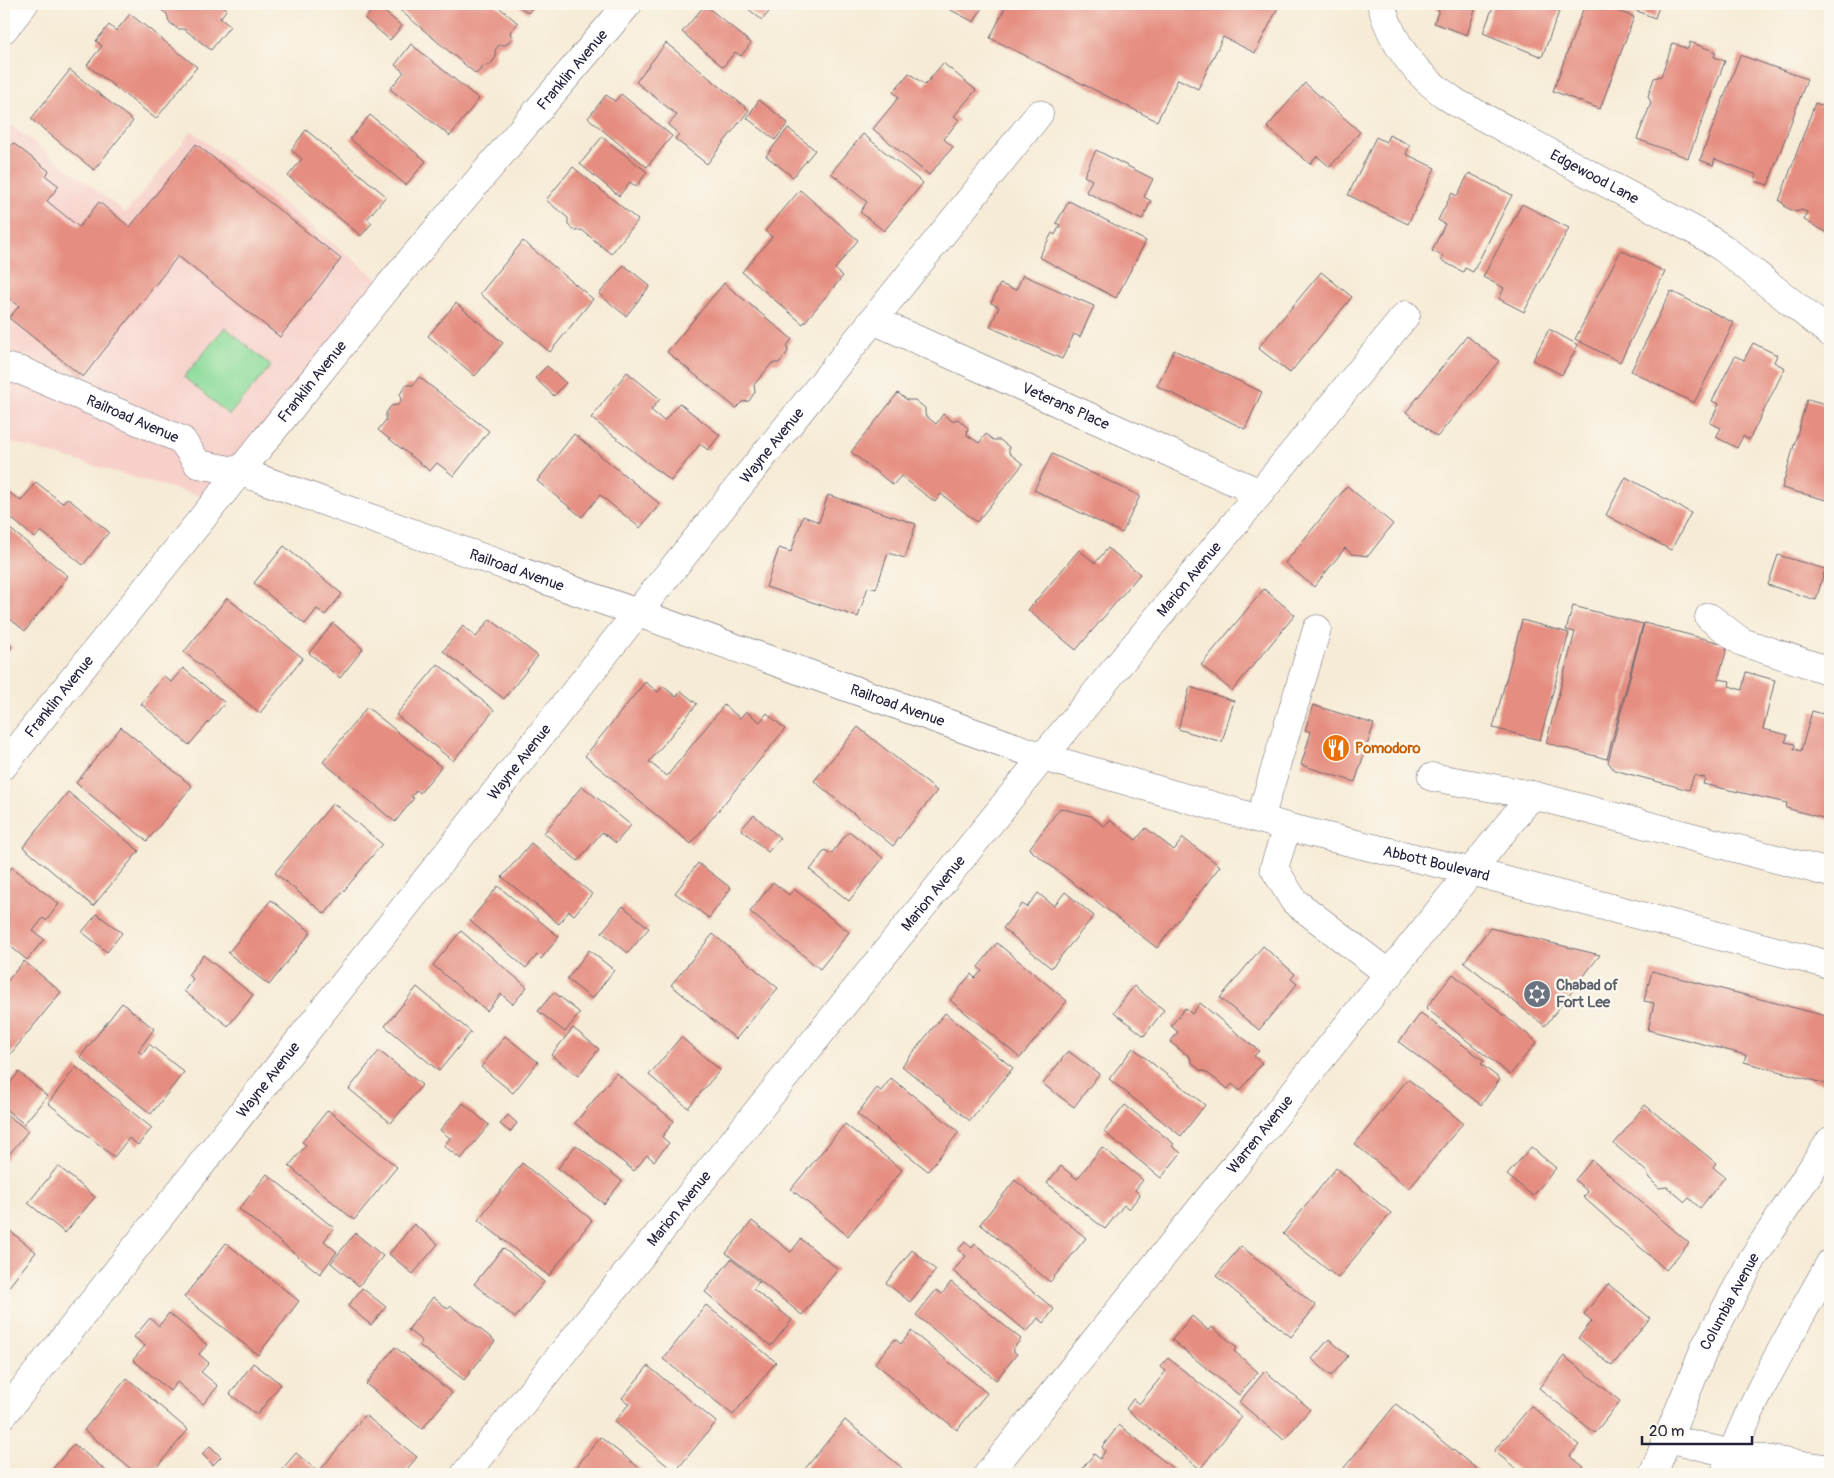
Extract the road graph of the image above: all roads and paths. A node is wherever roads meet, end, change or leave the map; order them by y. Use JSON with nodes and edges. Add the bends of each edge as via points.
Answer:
{"nodes":[{"id":1,"x":24,"y":4,"type":"edge"},
{"id":2,"x":628,"y":4,"type":"edge"},
{"id":3,"x":1381,"y":4,"type":"edge"},
{"id":4,"x":4,"y":28,"type":"edge"},
{"id":5,"x":1039,"y":114,"type":"dead end"},
{"id":6,"x":1406,"y":315,"type":"dead end"},
{"id":7,"x":873,"y":320,"type":"junction"},
{"id":8,"x":1830,"y":333,"type":"edge"},
{"id":9,"x":4,"y":367,"type":"edge"},
{"id":10,"x":241,"y":472,"type":"junction"},
{"id":11,"x":1260,"y":493,"type":"junction"},
{"id":12,"x":637,"y":612,"type":"junction"},
{"id":13,"x":1709,"y":617,"type":"dead end"},
{"id":14,"x":1317,"y":629,"type":"dead end"},
{"id":15,"x":1830,"y":671,"type":"edge"},
{"id":16,"x":1043,"y":757,"type":"junction"},
{"id":17,"x":4,"y":765,"type":"edge"},
{"id":18,"x":1432,"y":777,"type":"dead end"},
{"id":19,"x":1532,"y":795,"type":"junction"},
{"id":20,"x":1260,"y":819,"type":"junction"},
{"id":21,"x":1287,"y":827,"type":"junction"},
{"id":22,"x":1472,"y":872,"type":"junction"},
{"id":23,"x":1830,"y":873,"type":"edge"},
{"id":24,"x":1830,"y":965,"type":"edge"},
{"id":25,"x":1390,"y":975,"type":"junction"},
{"id":26,"x":1830,"y":1141,"type":"edge"},
{"id":27,"x":1830,"y":1263,"type":"edge"},
{"id":28,"x":4,"y":1414,"type":"edge"},
{"id":29,"x":1668,"y":1438,"type":"junction"},
{"id":30,"x":1729,"y":1464,"type":"edge"},
{"id":31,"x":1830,"y":1469,"type":"edge"},
{"id":32,"x":465,"y":1474,"type":"edge"},
{"id":33,"x":988,"y":1474,"type":"edge"},
{"id":34,"x":1653,"y":1474,"type":"edge"}],
"edges":[{"from":1,"to":4,"type":"street"},
{"from":2,"to":10,"type":"street","name":"Franklin Avenue","via":[[388,287]]},
{"from":3,"to":8,"type":"street","name":"Edgewood Lane","via":[[1387,26],[1405,59],[1434,88],[1708,239]]},
{"from":5,"to":7,"type":"street","name":"Wayne Avenue"},
{"from":6,"to":11,"type":"street","name":"Marion Avenue"},
{"from":7,"to":11,"type":"street","name":"Veterans Place"},
{"from":7,"to":12,"type":"street","name":"Wayne Avenue"},
{"from":9,"to":10,"type":"street","name":"Railroad Avenue","via":[[22,371],[182,440],[198,464]]},
{"from":10,"to":12,"type":"street","name":"Railroad Avenue"},
{"from":10,"to":17,"type":"street","name":"Franklin Avenue"},
{"from":11,"to":16,"type":"street","name":"Marion Avenue"},
{"from":12,"to":16,"type":"street","name":"Railroad Avenue"},
{"from":12,"to":28,"type":"street","name":"Wayne Avenue"},
{"from":13,"to":15,"type":"street","via":[[1742,642]]},
{"from":14,"to":20,"type":"street"},
{"from":16,"to":20,"type":"street","name":"Abbott Boulevard"},
{"from":16,"to":32,"type":"street","name":"Marion Avenue"},
{"from":18,"to":19,"type":"street"},
{"from":19,"to":22,"type":"street","name":"Warren Avenue"},
{"from":19,"to":23,"type":"street"},
{"from":20,"to":21,"type":"street","name":"Abbott Boulevard"},
{"from":21,"to":22,"type":"street","name":"Abbott Boulevard"},
{"from":21,"to":25,"type":"street","via":[[1274,868],[1294,901]]},
{"from":22,"to":24,"type":"street","name":"Abbott Boulevard"},
{"from":22,"to":25,"type":"street","name":"Warren Avenue"},
{"from":25,"to":33,"type":"street","name":"Warren Avenue"},
{"from":26,"to":29,"type":"street","name":"Columbia Avenue","via":[[1749,1266],[1706,1347]]},
{"from":27,"to":30,"type":"street","via":[[1766,1383]]},
{"from":29,"to":30,"type":"street"},
{"from":29,"to":34,"type":"street","name":"Columbia Avenue"},
{"from":30,"to":31,"type":"street"}]}
